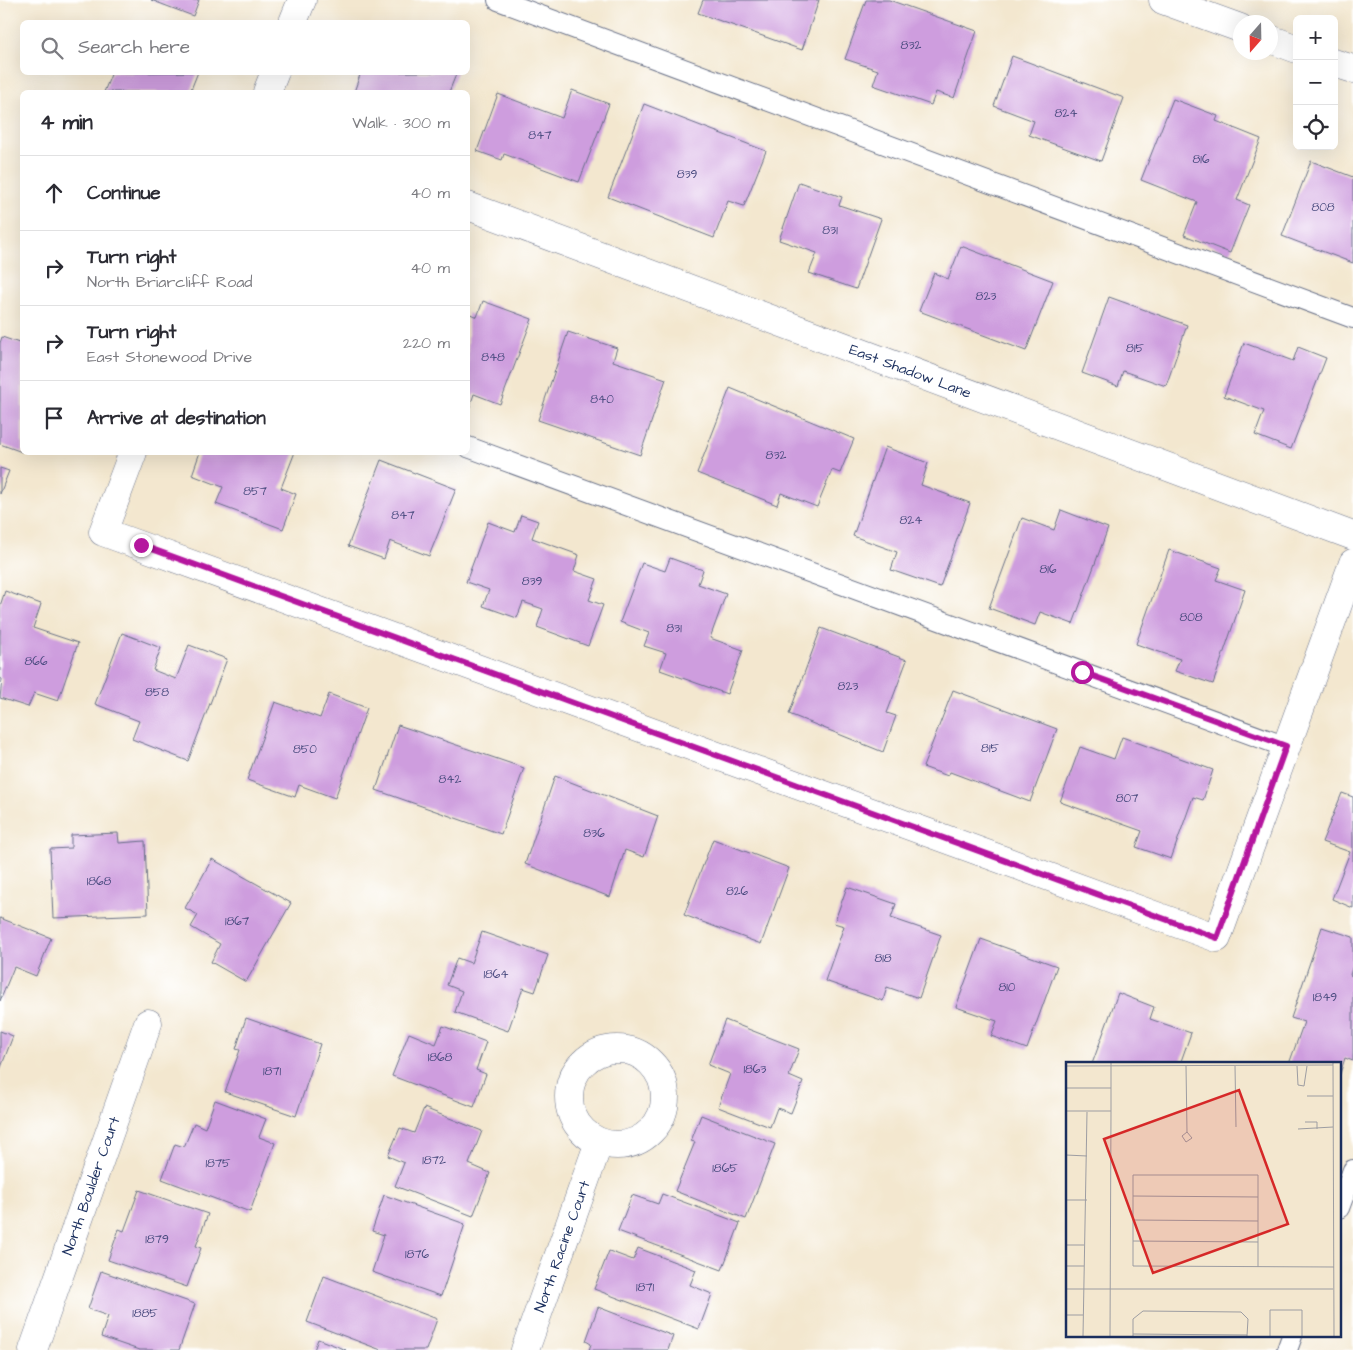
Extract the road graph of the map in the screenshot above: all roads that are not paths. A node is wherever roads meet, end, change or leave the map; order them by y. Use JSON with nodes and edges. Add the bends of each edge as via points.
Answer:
{"nodes":[{"id":1,"x":302,"y":0,"type":"edge"},
{"id":2,"x":498,"y":0,"type":"edge"},
{"id":3,"x":1163,"y":0,"type":"edge"},
{"id":4,"x":294,"y":20,"type":"edge"},
{"id":5,"x":1233,"y":25,"type":"edge"},
{"id":6,"x":1278,"y":42,"type":"edge"},
{"id":7,"x":1293,"y":48,"type":"edge"},
{"id":8,"x":1338,"y":64,"type":"edge"},
{"id":9,"x":1353,"y":69,"type":"edge"},
{"id":10,"x":274,"y":75,"type":"edge"},
{"id":11,"x":268,"y":90,"type":"edge"},
{"id":12,"x":470,"y":207,"type":"edge"},
{"id":13,"x":1353,"y":318,"type":"edge"},
{"id":14,"x":470,"y":448,"type":"edge"},
{"id":15,"x":132,"y":455,"type":"edge"},
{"id":16,"x":1353,"y":536,"type":"edge"},
{"id":17,"x":1353,"y":563,"type":"edge"},
{"id":18,"x":1286,"y":746,"type":"junction"},
{"id":19,"x":148,"y":1023,"type":"dead end"},
{"id":20,"x":599,"y":1142,"type":"dead end"},
{"id":21,"x":1353,"y":1170,"type":"edge"},
{"id":22,"x":1340,"y":1205,"type":"edge"},
{"id":23,"x":1291,"y":1338,"type":"edge"},
{"id":24,"x":33,"y":1350,"type":"edge"},
{"id":25,"x":525,"y":1350,"type":"edge"},
{"id":26,"x":1287,"y":1350,"type":"edge"}],
"edges":[{"from":1,"to":4,"type":"street"},
{"from":2,"to":13,"type":"lane"},
{"from":3,"to":5,"type":"street"},
{"from":6,"to":7,"type":"street"},
{"from":8,"to":9,"type":"street"},
{"from":10,"to":11,"type":"street"},
{"from":12,"to":16,"type":"street","name":"East Shadow Lane"},
{"from":14,"to":18,"type":"lane"},
{"from":15,"to":18,"type":"street","via":[[104,532],[1217,938]]},
{"from":17,"to":18,"type":"street"},
{"from":19,"to":24,"type":"street","name":"North Boulder Court"},
{"from":20,"to":25,"type":"street","name":"North Racine Court"},
{"from":21,"to":22,"type":"lane"},
{"from":23,"to":26,"type":"lane"}]}
